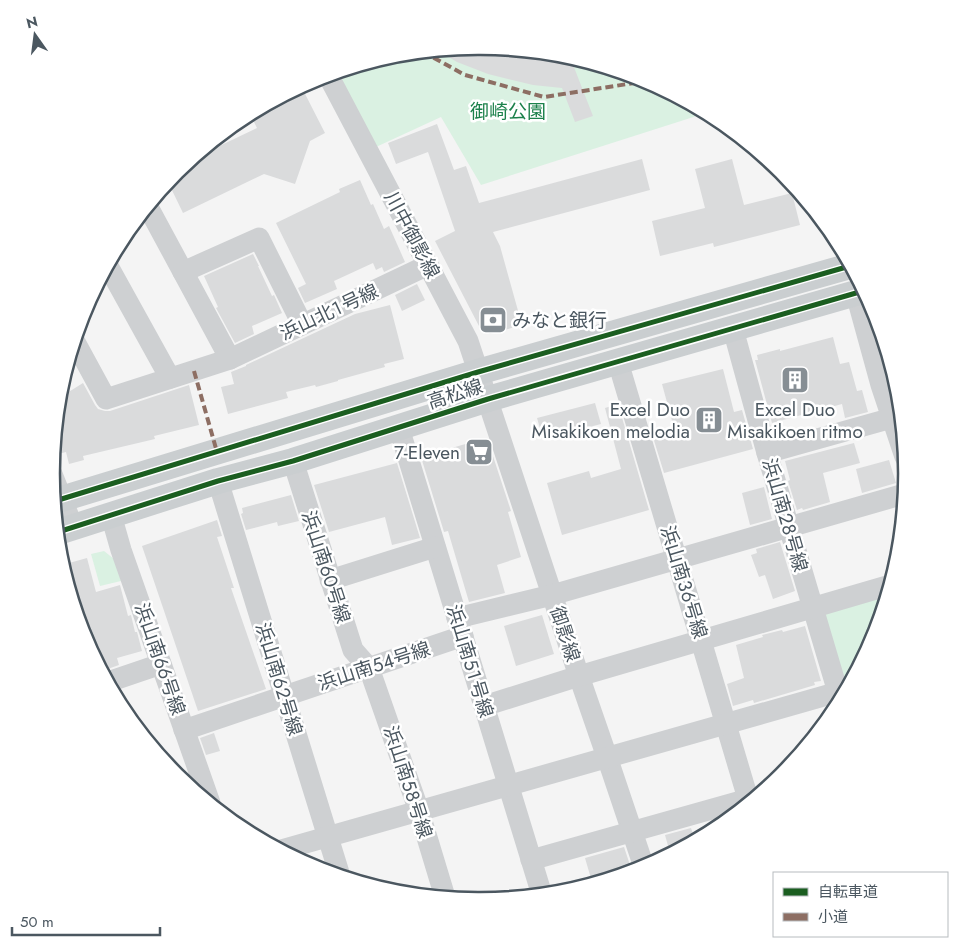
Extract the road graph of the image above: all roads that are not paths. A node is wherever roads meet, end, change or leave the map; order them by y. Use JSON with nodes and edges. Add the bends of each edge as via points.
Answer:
{"nodes":[{"id":1,"x":332,"y":82,"type":"edge"},
{"id":2,"x":151,"y":213,"type":"edge"},
{"id":3,"x":428,"y":265,"type":"junction"},
{"id":4,"x":843,"y":268,"type":"edge"},
{"id":5,"x":183,"y":272,"type":"junction"},
{"id":6,"x":112,"y":273,"type":"edge"},
{"id":7,"x":856,"y":293,"type":"edge"},
{"id":8,"x":302,"y":324,"type":"junction"},
{"id":9,"x":870,"y":325,"type":"edge"},
{"id":10,"x":733,"y":329,"type":"junction"},
{"id":11,"x":80,"y":350,"type":"edge"},
{"id":12,"x":230,"y":359,"type":"junction"},
{"id":13,"x":618,"y":362,"type":"junction"},
{"id":14,"x":884,"y":371,"type":"edge"},
{"id":15,"x":478,"y":372,"type":"junction"},
{"id":16,"x":170,"y":378,"type":"junction"},
{"id":17,"x":889,"y":392,"type":"edge"},
{"id":18,"x":488,"y":400,"type":"junction"},
{"id":19,"x":892,"y":418,"type":"junction"},
{"id":20,"x":895,"y":426,"type":"edge"},
{"id":21,"x":399,"y":428,"type":"junction"},
{"id":22,"x":767,"y":454,"type":"junction"},
{"id":23,"x":293,"y":461,"type":"junction"},
{"id":24,"x":218,"y":482,"type":"junction"},
{"id":25,"x":897,"y":496,"type":"edge"},
{"id":26,"x":61,"y":499,"type":"edge"},
{"id":27,"x":111,"y":515,"type":"junction"},
{"id":28,"x":788,"y":527,"type":"junction"},
{"id":29,"x":65,"y":529,"type":"edge"},
{"id":30,"x":435,"y":547,"type":"junction"},
{"id":31,"x":677,"y":559,"type":"junction"},
{"id":32,"x":330,"y":580,"type":"junction"},
{"id":33,"x":881,"y":587,"type":"edge"},
{"id":34,"x":552,"y":595,"type":"junction"},
{"id":35,"x":812,"y":607,"type":"junction"},
{"id":36,"x":460,"y":627,"type":"junction"},
{"id":37,"x":701,"y":640,"type":"junction"},
{"id":38,"x":161,"y":664,"type":"junction"},
{"id":39,"x":369,"y":668,"type":"junction"},
{"id":40,"x":579,"y":676,"type":"junction"},
{"id":41,"x":115,"y":680,"type":"edge"},
{"id":42,"x":837,"y":690,"type":"edge"},
{"id":43,"x":284,"y":696,"type":"junction"},
{"id":44,"x":832,"y":698,"type":"edge"},
{"id":45,"x":484,"y":706,"type":"junction"},
{"id":46,"x":726,"y":724,"type":"junction"},
{"id":47,"x":184,"y":730,"type":"junction"},
{"id":48,"x":608,"y":757,"type":"junction"},
{"id":49,"x":508,"y":785,"type":"junction"},
{"id":50,"x":205,"y":790,"type":"edge"},
{"id":51,"x":749,"y":793,"type":"edge"},
{"id":52,"x":738,"y":802,"type":"edge"},
{"id":53,"x":419,"y":811,"type":"junction"},
{"id":54,"x":632,"y":831,"type":"junction"},
{"id":55,"x":328,"y":836,"type":"junction"},
{"id":56,"x":291,"y":847,"type":"edge"},
{"id":57,"x":641,"y":859,"type":"edge"},
{"id":58,"x":531,"y":860,"type":"junction"},
{"id":59,"x":337,"y":867,"type":"edge"},
{"id":60,"x":540,"y":887,"type":"edge"},
{"id":61,"x":443,"y":890,"type":"edge"}],
"edges":[{"from":1,"to":3,"type":"street","name":"川中御影線"},
{"from":2,"to":5,"type":"street"},
{"from":3,"to":8,"type":"street","name":"浜山北１号線"},
{"from":3,"to":15,"type":"street","name":"川中御影線","via":[[468,341]]},
{"from":4,"to":15,"type":"main road","name":"高松線"},
{"from":5,"to":8,"type":"street","via":[[260,238]]},
{"from":5,"to":12,"type":"street"},
{"from":6,"to":16,"type":"street"},
{"from":7,"to":10,"type":"main road","name":"高松線"},
{"from":8,"to":12,"type":"street","name":"浜山北１号線"},
{"from":9,"to":14,"type":"street"},
{"from":10,"to":13,"type":"main road","name":"高松線"},
{"from":10,"to":22,"type":"street","name":"浜山南２８号線"},
{"from":11,"to":16,"type":"street","name":"浜山北１号線","via":[[106,399]]},
{"from":12,"to":16,"type":"street","name":"浜山北１号線"},
{"from":13,"to":18,"type":"main road","name":"高松線"},
{"from":13,"to":31,"type":"street","name":"浜山南３６号線"},
{"from":15,"to":18,"type":"street","name":"川中御影線"},
{"from":15,"to":26,"type":"main road","name":"高松線"},
{"from":17,"to":19,"type":"street"},
{"from":18,"to":21,"type":"main road","name":"高松線"},
{"from":18,"to":34,"type":"street","name":"御影線"},
{"from":19,"to":20,"type":"street"},
{"from":19,"to":22,"type":"street"},
{"from":21,"to":23,"type":"main road","name":"高松線"},
{"from":21,"to":30,"type":"street","name":"浜山南５１号線"},
{"from":22,"to":28,"type":"street","name":"浜山南２８号線"},
{"from":23,"to":24,"type":"main road","name":"高松線"},
{"from":23,"to":32,"type":"street","name":"浜山南６０号線"},
{"from":24,"to":27,"type":"main road","name":"高松線"},
{"from":24,"to":43,"type":"street","name":"浜山南６２号線"},
{"from":25,"to":28,"type":"street","name":"浜山南５４号線"},
{"from":27,"to":29,"type":"main road","name":"高松線"},
{"from":27,"to":38,"type":"street","name":"浜山南６６号線"},
{"from":28,"to":31,"type":"street","name":"浜山南５４号線"},
{"from":28,"to":35,"type":"street","name":"浜山南２８号線"},
{"from":30,"to":32,"type":"street"},
{"from":30,"to":36,"type":"street","name":"浜山南５１号線"},
{"from":31,"to":34,"type":"street","name":"浜山南５４号線"},
{"from":31,"to":37,"type":"street","name":"浜山南３６号線"},
{"from":32,"to":39,"type":"street","name":"浜山南６０号線","via":[[352,650]]},
{"from":33,"to":35,"type":"street"},
{"from":34,"to":36,"type":"street","name":"浜山南５４号線"},
{"from":34,"to":40,"type":"street","name":"御影線"},
{"from":35,"to":37,"type":"street"},
{"from":35,"to":42,"type":"street","name":"浜山南２８号線"},
{"from":36,"to":39,"type":"street","name":"浜山南５４号線"},
{"from":36,"to":45,"type":"street","name":"浜山南５１号線"},
{"from":37,"to":40,"type":"street"},
{"from":37,"to":46,"type":"street","name":"浜山南３６号線"},
{"from":38,"to":41,"type":"street"},
{"from":38,"to":47,"type":"street","name":"浜山南６６号線"},
{"from":39,"to":43,"type":"street","name":"浜山南５４号線"},
{"from":39,"to":53,"type":"street","name":"浜山南５８号線"},
{"from":40,"to":45,"type":"street"},
{"from":40,"to":48,"type":"street","name":"御影線"},
{"from":43,"to":47,"type":"street","name":"浜山南５４号線"},
{"from":43,"to":55,"type":"street","name":"浜山南６２号線"},
{"from":44,"to":46,"type":"street"},
{"from":45,"to":49,"type":"street","name":"浜山南５１号線"},
{"from":46,"to":48,"type":"street"},
{"from":46,"to":51,"type":"street","name":"浜山南３６号線"},
{"from":47,"to":50,"type":"street","name":"浜山南６６号線"},
{"from":48,"to":49,"type":"street"},
{"from":48,"to":54,"type":"street","name":"御影線"},
{"from":49,"to":53,"type":"street"},
{"from":49,"to":58,"type":"street","name":"浜山南５１号線"},
{"from":52,"to":54,"type":"street"},
{"from":53,"to":55,"type":"street"},
{"from":53,"to":61,"type":"street","name":"浜山南５８号線"},
{"from":54,"to":57,"type":"street","name":"御影線"},
{"from":54,"to":58,"type":"street"},
{"from":55,"to":56,"type":"street"},
{"from":55,"to":59,"type":"street","name":"浜山南６２号線"},
{"from":58,"to":60,"type":"street","name":"浜山南５１号線"}]}
